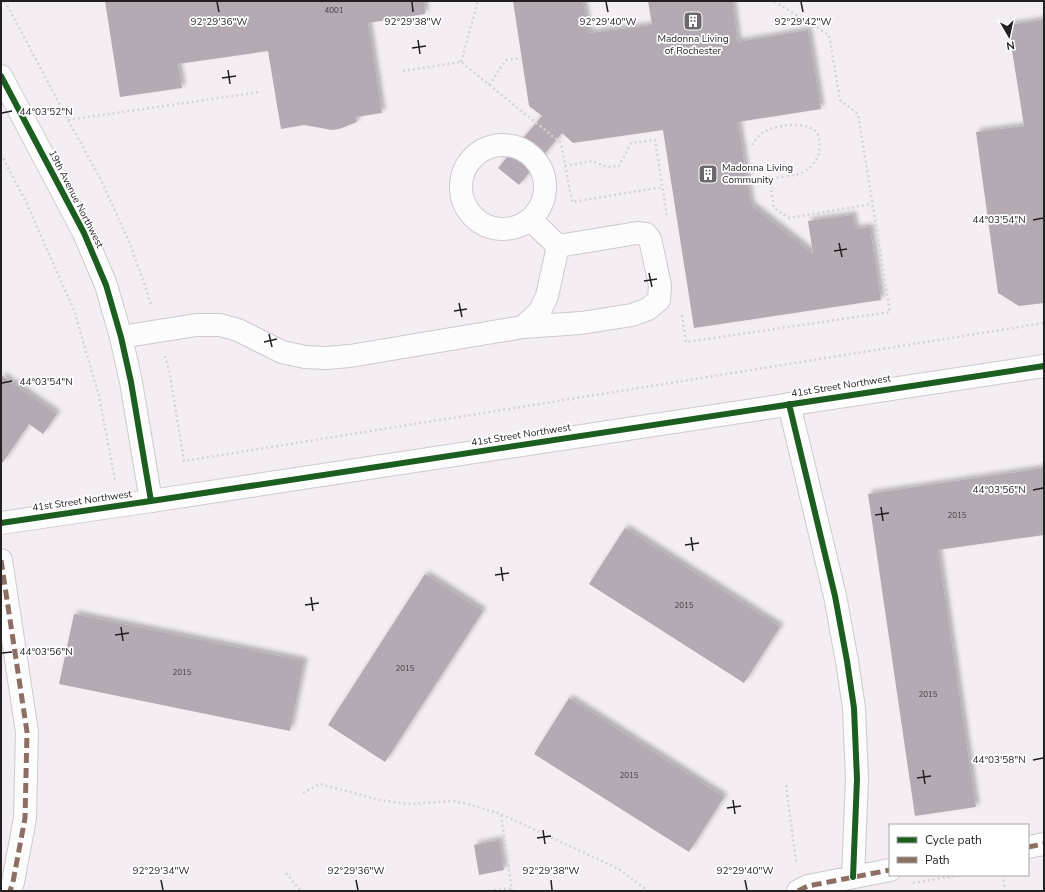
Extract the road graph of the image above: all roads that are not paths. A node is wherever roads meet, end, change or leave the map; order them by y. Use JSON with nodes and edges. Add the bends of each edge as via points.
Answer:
{"nodes":[{"id":1,"x":1,"y":76,"type":"edge"},
{"id":2,"x":531,"y":220,"type":"dead end"},
{"id":3,"x":558,"y":246,"type":"junction"},
{"id":4,"x":523,"y":327,"type":"junction"},
{"id":5,"x":121,"y":337,"type":"junction"},
{"id":6,"x":1044,"y":366,"type":"edge"},
{"id":7,"x":789,"y":404,"type":"junction"},
{"id":8,"x":151,"y":501,"type":"junction"},
{"id":9,"x":1,"y":523,"type":"edge"},
{"id":10,"x":1,"y":560,"type":"edge"},
{"id":11,"x":1044,"y":844,"type":"edge"},
{"id":12,"x":1029,"y":847,"type":"edge"},
{"id":13,"x":889,"y":870,"type":"edge"},
{"id":14,"x":853,"y":877,"type":"junction"},
{"id":15,"x":10,"y":891,"type":"edge"},
{"id":16,"x":798,"y":891,"type":"edge"}],
"edges":[{"from":1,"to":5,"type":"street","name":"19th Avenue Northwest","via":[[84,233],[106,285]]},
{"from":2,"to":3,"type":"street"},
{"from":3,"to":4,"type":"street","via":[[547,296],[540,312]]},
{"from":3,"to":4,"type":"street","via":[[636,233],[646,234],[650,239],[660,285],[659,300],[648,309],[632,315],[581,323]]},
{"from":4,"to":5,"type":"street","via":[[326,358],[282,352],[238,330],[220,325],[196,325]]},
{"from":5,"to":8,"type":"street","name":"19th Avenue Northwest"},
{"from":6,"to":7,"type":"street","name":"41st Street Northwest"},
{"from":7,"to":8,"type":"street","name":"41st Street Northwest"},
{"from":7,"to":14,"type":"street","via":[[835,596],[854,708],[857,779]]},
{"from":8,"to":9,"type":"street","name":"41st Street Northwest"},
{"from":10,"to":15,"type":"street","via":[[27,732],[25,818]]},
{"from":11,"to":12,"type":"street"},
{"from":13,"to":14,"type":"street"},
{"from":14,"to":16,"type":"street","via":[[808,886]]}]}
